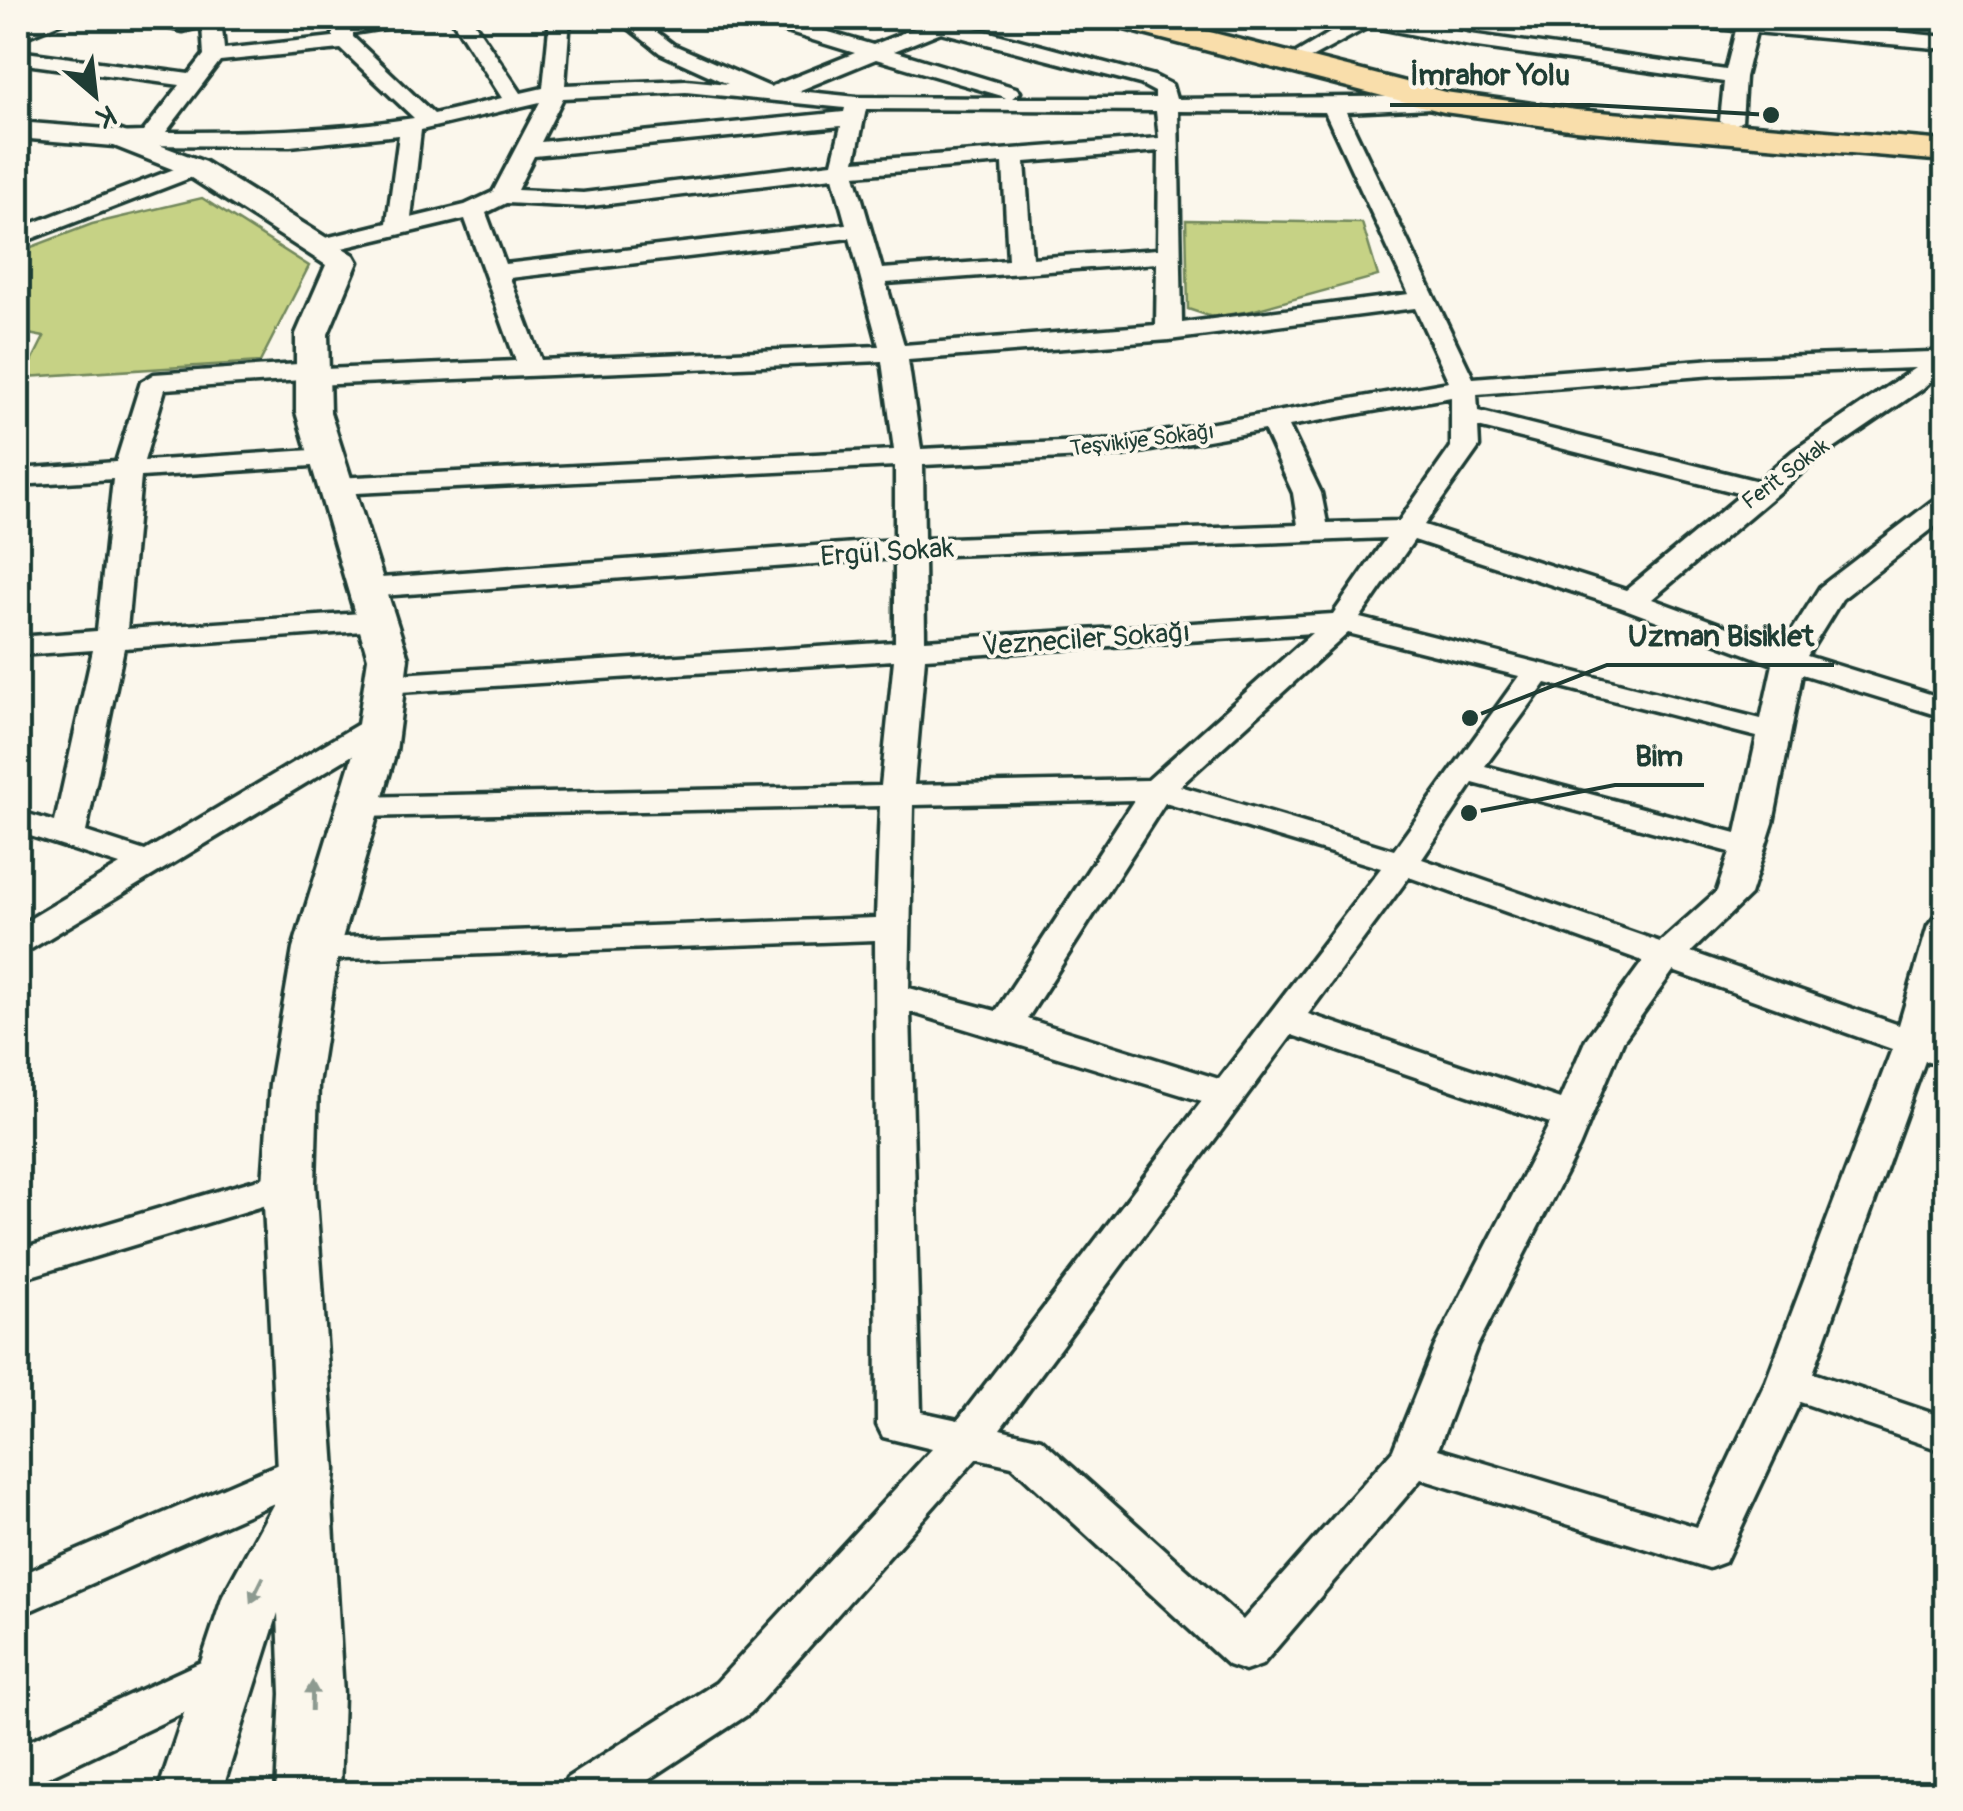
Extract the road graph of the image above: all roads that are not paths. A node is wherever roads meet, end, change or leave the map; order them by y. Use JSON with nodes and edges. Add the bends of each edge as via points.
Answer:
{"nodes":[{"id":1,"x":62,"y":18,"type":"edge"},
{"id":2,"x":152,"y":18,"type":"edge"},
{"id":3,"x":208,"y":18,"type":"edge"},
{"id":4,"x":415,"y":18,"type":"edge"},
{"id":5,"x":462,"y":18,"type":"edge"},
{"id":6,"x":560,"y":18,"type":"edge"},
{"id":7,"x":626,"y":18,"type":"edge"},
{"id":8,"x":761,"y":18,"type":"edge"},
{"id":9,"x":912,"y":18,"type":"edge"},
{"id":10,"x":1120,"y":18,"type":"edge"},
{"id":11,"x":1170,"y":18,"type":"edge"},
{"id":12,"x":1368,"y":18,"type":"edge"},
{"id":13,"x":1662,"y":18,"type":"edge"},
{"id":14,"x":949,"y":21,"type":"edge"},
{"id":15,"x":1748,"y":22,"type":"edge"},
{"id":16,"x":344,"y":30,"type":"edge"},
{"id":17,"x":18,"y":34,"type":"edge"},
{"id":18,"x":1946,"y":43,"type":"edge"},
{"id":19,"x":873,"y":52,"type":"junction"},
{"id":20,"x":1306,"y":53,"type":"junction"},
{"id":21,"x":214,"y":56,"type":"junction"},
{"id":22,"x":18,"y":58,"type":"edge"},
{"id":23,"x":1735,"y":77,"type":"junction"},
{"id":24,"x":194,"y":81,"type":"junction"},
{"id":25,"x":554,"y":92,"type":"junction"},
{"id":26,"x":770,"y":94,"type":"junction"},
{"id":27,"x":515,"y":100,"type":"junction"},
{"id":28,"x":1444,"y":102,"type":"junction"},
{"id":29,"x":1048,"y":104,"type":"junction"},
{"id":30,"x":1166,"y":105,"type":"junction"},
{"id":31,"x":1333,"y":106,"type":"junction"},
{"id":32,"x":856,"y":111,"type":"junction"},
{"id":33,"x":1731,"y":121,"type":"junction"},
{"id":34,"x":420,"y":123,"type":"junction"},
{"id":35,"x":18,"y":130,"type":"edge"},
{"id":36,"x":150,"y":136,"type":"junction"},
{"id":37,"x":119,"y":138,"type":"junction"},
{"id":38,"x":1946,"y":138,"type":"edge"},
{"id":39,"x":1895,"y":140,"type":"junction"},
{"id":40,"x":1170,"y":144,"type":"junction"},
{"id":41,"x":526,"y":150,"type":"junction"},
{"id":42,"x":1946,"y":151,"type":"edge"},
{"id":43,"x":1014,"y":156,"type":"junction"},
{"id":44,"x":196,"y":168,"type":"junction"},
{"id":45,"x":842,"y":169,"type":"junction"},
{"id":46,"x":502,"y":196,"type":"junction"},
{"id":47,"x":473,"y":210,"type":"junction"},
{"id":48,"x":398,"y":228,"type":"junction"},
{"id":49,"x":859,"y":230,"type":"junction"},
{"id":50,"x":18,"y":237,"type":"edge"},
{"id":51,"x":321,"y":246,"type":"junction"},
{"id":52,"x":1169,"y":255,"type":"junction"},
{"id":53,"x":1020,"y":266,"type":"junction"},
{"id":54,"x":496,"y":272,"type":"junction"},
{"id":55,"x":872,"y":276,"type":"junction"},
{"id":56,"x":1424,"y":300,"type":"junction"},
{"id":57,"x":1169,"y":332,"type":"junction"},
{"id":58,"x":894,"y":353,"type":"junction"},
{"id":59,"x":1944,"y":356,"type":"edge"},
{"id":60,"x":531,"y":368,"type":"junction"},
{"id":61,"x":313,"y":374,"type":"junction"},
{"id":62,"x":1464,"y":402,"type":"junction"},
{"id":63,"x":1273,"y":421,"type":"junction"},
{"id":64,"x":910,"y":458,"type":"junction"},
{"id":65,"x":128,"y":469,"type":"junction"},
{"id":66,"x":331,"y":472,"type":"junction"},
{"id":67,"x":18,"y":477,"type":"edge"},
{"id":68,"x":1761,"y":490,"type":"junction"},
{"id":69,"x":1946,"y":504,"type":"edge"},
{"id":70,"x":1407,"y":528,"type":"junction"},
{"id":71,"x":1314,"y":532,"type":"junction"},
{"id":72,"x":910,"y":548,"type":"junction"},
{"id":73,"x":1631,"y":601,"type":"junction"},
{"id":74,"x":372,"y":605,"type":"junction"},
{"id":75,"x":1342,"y":622,"type":"junction"},
{"id":76,"x":111,"y":640,"type":"junction"},
{"id":77,"x":18,"y":646,"type":"edge"},
{"id":78,"x":910,"y":650,"type":"junction"},
{"id":79,"x":1789,"y":660,"type":"junction"},
{"id":80,"x":1539,"y":672,"type":"junction"},
{"id":81,"x":381,"y":705,"type":"junction"},
{"id":82,"x":1946,"y":709,"type":"edge"},
{"id":83,"x":1774,"y":732,"type":"junction"},
{"id":84,"x":1465,"y":771,"type":"junction"},
{"id":85,"x":1157,"y":790,"type":"junction"},
{"id":86,"x":897,"y":795,"type":"junction"},
{"id":87,"x":358,"y":806,"type":"junction"},
{"id":88,"x":18,"y":821,"type":"edge"},
{"id":89,"x":68,"y":838,"type":"junction"},
{"id":90,"x":1748,"y":847,"type":"junction"},
{"id":91,"x":148,"y":863,"type":"junction"},
{"id":92,"x":1402,"y":863,"type":"junction"},
{"id":93,"x":1946,"y":926,"type":"edge"},
{"id":94,"x":893,"y":928,"type":"junction"},
{"id":95,"x":18,"y":941,"type":"edge"},
{"id":96,"x":316,"y":949,"type":"junction"},
{"id":97,"x":1665,"y":956,"type":"junction"},
{"id":98,"x":891,"y":995,"type":"junction"},
{"id":99,"x":1284,"y":1018,"type":"junction"},
{"id":100,"x":1005,"y":1025,"type":"junction"},
{"id":101,"x":1929,"y":1049,"type":"edge"},
{"id":102,"x":1227,"y":1095,"type":"junction"},
{"id":103,"x":1572,"y":1116,"type":"junction"},
{"id":104,"x":290,"y":1184,"type":"junction"},
{"id":105,"x":18,"y":1266,"type":"edge"},
{"id":106,"x":1788,"y":1380,"type":"junction"},
{"id":107,"x":1946,"y":1435,"type":"edge"},
{"id":108,"x":968,"y":1439,"type":"junction"},
{"id":109,"x":1412,"y":1460,"type":"junction"},
{"id":110,"x":304,"y":1487,"type":"junction"},
{"id":111,"x":18,"y":1597,"type":"edge"},
{"id":112,"x":225,"y":1671,"type":"junction"},
{"id":113,"x":18,"y":1768,"type":"edge"},
{"id":114,"x":189,"y":1794,"type":"edge"},
{"id":115,"x":308,"y":1794,"type":"edge"},
{"id":116,"x":585,"y":1794,"type":"edge"}],
"edges":[{"from":1,"to":17,"type":"street"},
{"from":2,"to":3,"type":"street","via":[[183,26]]},
{"from":3,"to":21,"type":"street"},
{"from":4,"to":16,"type":"street"},
{"from":5,"to":27,"type":"street"},
{"from":6,"to":25,"type":"street"},
{"from":7,"to":26,"type":"street","via":[[667,49]]},
{"from":8,"to":19,"type":"street"},
{"from":9,"to":14,"type":"street"},
{"from":10,"to":28,"type":"main road"},
{"from":11,"to":20,"type":"main road"},
{"from":12,"to":20,"type":"street"},
{"from":12,"to":23,"type":"street","via":[[1470,40]]},
{"from":13,"to":15,"type":"street"},
{"from":14,"to":19,"type":"street"},
{"from":14,"to":30,"type":"street","via":[[1147,80],[1165,89]]},
{"from":15,"to":18,"type":"street"},
{"from":15,"to":23,"type":"street"},
{"from":16,"to":21,"type":"street"},
{"from":16,"to":34,"type":"street"},
{"from":19,"to":26,"type":"street"},
{"from":19,"to":29,"type":"street"},
{"from":20,"to":33,"type":"main road","via":[[1514,99]]},
{"from":21,"to":24,"type":"street"},
{"from":22,"to":24,"type":"street"},
{"from":23,"to":33,"type":"street"},
{"from":24,"to":36,"type":"street"},
{"from":25,"to":26,"type":"street","via":[[686,86]]},
{"from":25,"to":27,"type":"street"},
{"from":25,"to":41,"type":"street"},
{"from":26,"to":32,"type":"street"},
{"from":27,"to":34,"type":"street"},
{"from":28,"to":31,"type":"street"},
{"from":28,"to":39,"type":"main road","via":[[1576,120]]},
{"from":29,"to":30,"type":"street"},
{"from":29,"to":32,"type":"street"},
{"from":30,"to":31,"type":"street"},
{"from":30,"to":40,"type":"street"},
{"from":31,"to":56,"type":"street"},
{"from":32,"to":41,"type":"street"},
{"from":32,"to":45,"type":"street"},
{"from":33,"to":39,"type":"main road"},
{"from":34,"to":36,"type":"street","via":[[290,139]]},
{"from":34,"to":48,"type":"street"},
{"from":35,"to":37,"type":"street"},
{"from":36,"to":37,"type":"street"},
{"from":37,"to":44,"type":"street"},
{"from":38,"to":39,"type":"main road"},
{"from":39,"to":42,"type":"main road"},
{"from":40,"to":43,"type":"street"},
{"from":40,"to":52,"type":"street"},
{"from":41,"to":46,"type":"street"},
{"from":43,"to":45,"type":"street"},
{"from":43,"to":53,"type":"street"},
{"from":44,"to":50,"type":"street"},
{"from":44,"to":51,"type":"street"},
{"from":45,"to":46,"type":"street","via":[[583,200]]},
{"from":45,"to":49,"type":"street"},
{"from":46,"to":47,"type":"street"},
{"from":47,"to":48,"type":"street"},
{"from":47,"to":54,"type":"street"},
{"from":48,"to":51,"type":"street"},
{"from":49,"to":54,"type":"street"},
{"from":49,"to":55,"type":"street"},
{"from":51,"to":61,"type":"street","via":[[343,262],[312,334]]},
{"from":52,"to":53,"type":"street"},
{"from":52,"to":57,"type":"street"},
{"from":53,"to":55,"type":"street"},
{"from":54,"to":60,"type":"street"},
{"from":55,"to":58,"type":"street"},
{"from":56,"to":57,"type":"street"},
{"from":56,"to":62,"type":"street"},
{"from":57,"to":58,"type":"street"},
{"from":58,"to":60,"type":"street"},
{"from":58,"to":64,"type":"street"},
{"from":59,"to":62,"type":"street","name":"Teşvikiye Sokağı","via":[[1714,367]]},
{"from":59,"to":68,"type":"street","name":"Ferit Sokak"},
{"from":60,"to":61,"type":"street"},
{"from":61,"to":65,"type":"street","via":[[154,382]]},
{"from":61,"to":66,"type":"street","via":[[313,412]]},
{"from":62,"to":63,"type":"street","name":"Teşvikiye Sokağı"},
{"from":62,"to":68,"type":"street","via":[[1562,437]]},
{"from":62,"to":70,"type":"street","via":[[1465,447]]},
{"from":63,"to":64,"type":"street","name":"Teşvikiye Sokağı","via":[[1122,447]]},
{"from":63,"to":71,"type":"street","via":[[1306,493]]},
{"from":64,"to":66,"type":"street","name":"Teşvikiye Sokağı"},
{"from":64,"to":72,"type":"street"},
{"from":65,"to":66,"type":"street","name":"Teşvikiye Sokağı"},
{"from":65,"to":67,"type":"street","name":"Teşvikiye Sokağı"},
{"from":65,"to":76,"type":"street"},
{"from":66,"to":74,"type":"street"},
{"from":68,"to":73,"type":"street","name":"Ferit Sokak"},
{"from":69,"to":79,"type":"street","via":[[1830,593]]},
{"from":70,"to":71,"type":"street","name":"Ergül Sokak"},
{"from":70,"to":73,"type":"street"},
{"from":70,"to":75,"type":"street"},
{"from":71,"to":72,"type":"street","name":"Ergül Sokak"},
{"from":72,"to":74,"type":"street","name":"Ergül Sokak"},
{"from":72,"to":78,"type":"street"},
{"from":73,"to":79,"type":"street"},
{"from":74,"to":76,"type":"street","name":"Ergül Sokak"},
{"from":74,"to":81,"type":"street","via":[[388,658]]},
{"from":75,"to":78,"type":"street","name":"Vezneciler Sokağı"},
{"from":75,"to":80,"type":"street","name":"Vezneciler Sokağı"},
{"from":75,"to":85,"type":"street"},
{"from":76,"to":77,"type":"street","name":"Ergül Sokak"},
{"from":76,"to":89,"type":"street"},
{"from":78,"to":81,"type":"street","name":"Vezneciler Sokağı"},
{"from":78,"to":86,"type":"street"},
{"from":79,"to":82,"type":"street"},
{"from":79,"to":83,"type":"street"},
{"from":80,"to":83,"type":"street","name":"Vezneciler Sokağı"},
{"from":80,"to":84,"type":"street"},
{"from":81,"to":87,"type":"street"},
{"from":81,"to":91,"type":"street"},
{"from":83,"to":90,"type":"street"},
{"from":84,"to":90,"type":"street"},
{"from":84,"to":92,"type":"street"},
{"from":85,"to":86,"type":"street"},
{"from":85,"to":92,"type":"street"},
{"from":85,"to":100,"type":"street"},
{"from":86,"to":87,"type":"street"},
{"from":86,"to":94,"type":"street"},
{"from":87,"to":96,"type":"street"},
{"from":88,"to":89,"type":"street"},
{"from":89,"to":91,"type":"street"},
{"from":90,"to":97,"type":"street","via":[[1732,896]]},
{"from":91,"to":95,"type":"street"},
{"from":92,"to":97,"type":"street"},
{"from":92,"to":99,"type":"street"},
{"from":93,"to":101,"type":"street"},
{"from":94,"to":96,"type":"street"},
{"from":94,"to":98,"type":"street"},
{"from":96,"to":104,"type":"street","via":[[294,1084]]},
{"from":97,"to":101,"type":"street"},
{"from":97,"to":103,"type":"street","via":[[1605,1039]]},
{"from":98,"to":100,"type":"street"},
{"from":98,"to":108,"type":"street","via":[[900,1424]]},
{"from":99,"to":102,"type":"street"},
{"from":99,"to":103,"type":"street"},
{"from":100,"to":102,"type":"street"},
{"from":101,"to":106,"type":"street"},
{"from":102,"to":108,"type":"street"},
{"from":103,"to":109,"type":"street","via":[[1456,1346]]},
{"from":104,"to":105,"type":"street"},
{"from":104,"to":110,"type":"street"},
{"from":106,"to":107,"type":"street"},
{"from":106,"to":109,"type":"street","via":[[1709,1549]]},
{"from":108,"to":109,"type":"street","via":[[1025,1451],[1245,1650]]},
{"from":108,"to":116,"type":"street","via":[[733,1698]]},
{"from":110,"to":111,"type":"street"},
{"from":110,"to":112,"type":"street","one_way":true},
{"from":115,"to":110,"type":"street","one_way":true,"via":[[312,1694]]},
{"from":112,"to":113,"type":"street"},
{"from":112,"to":114,"type":"street"}]}
